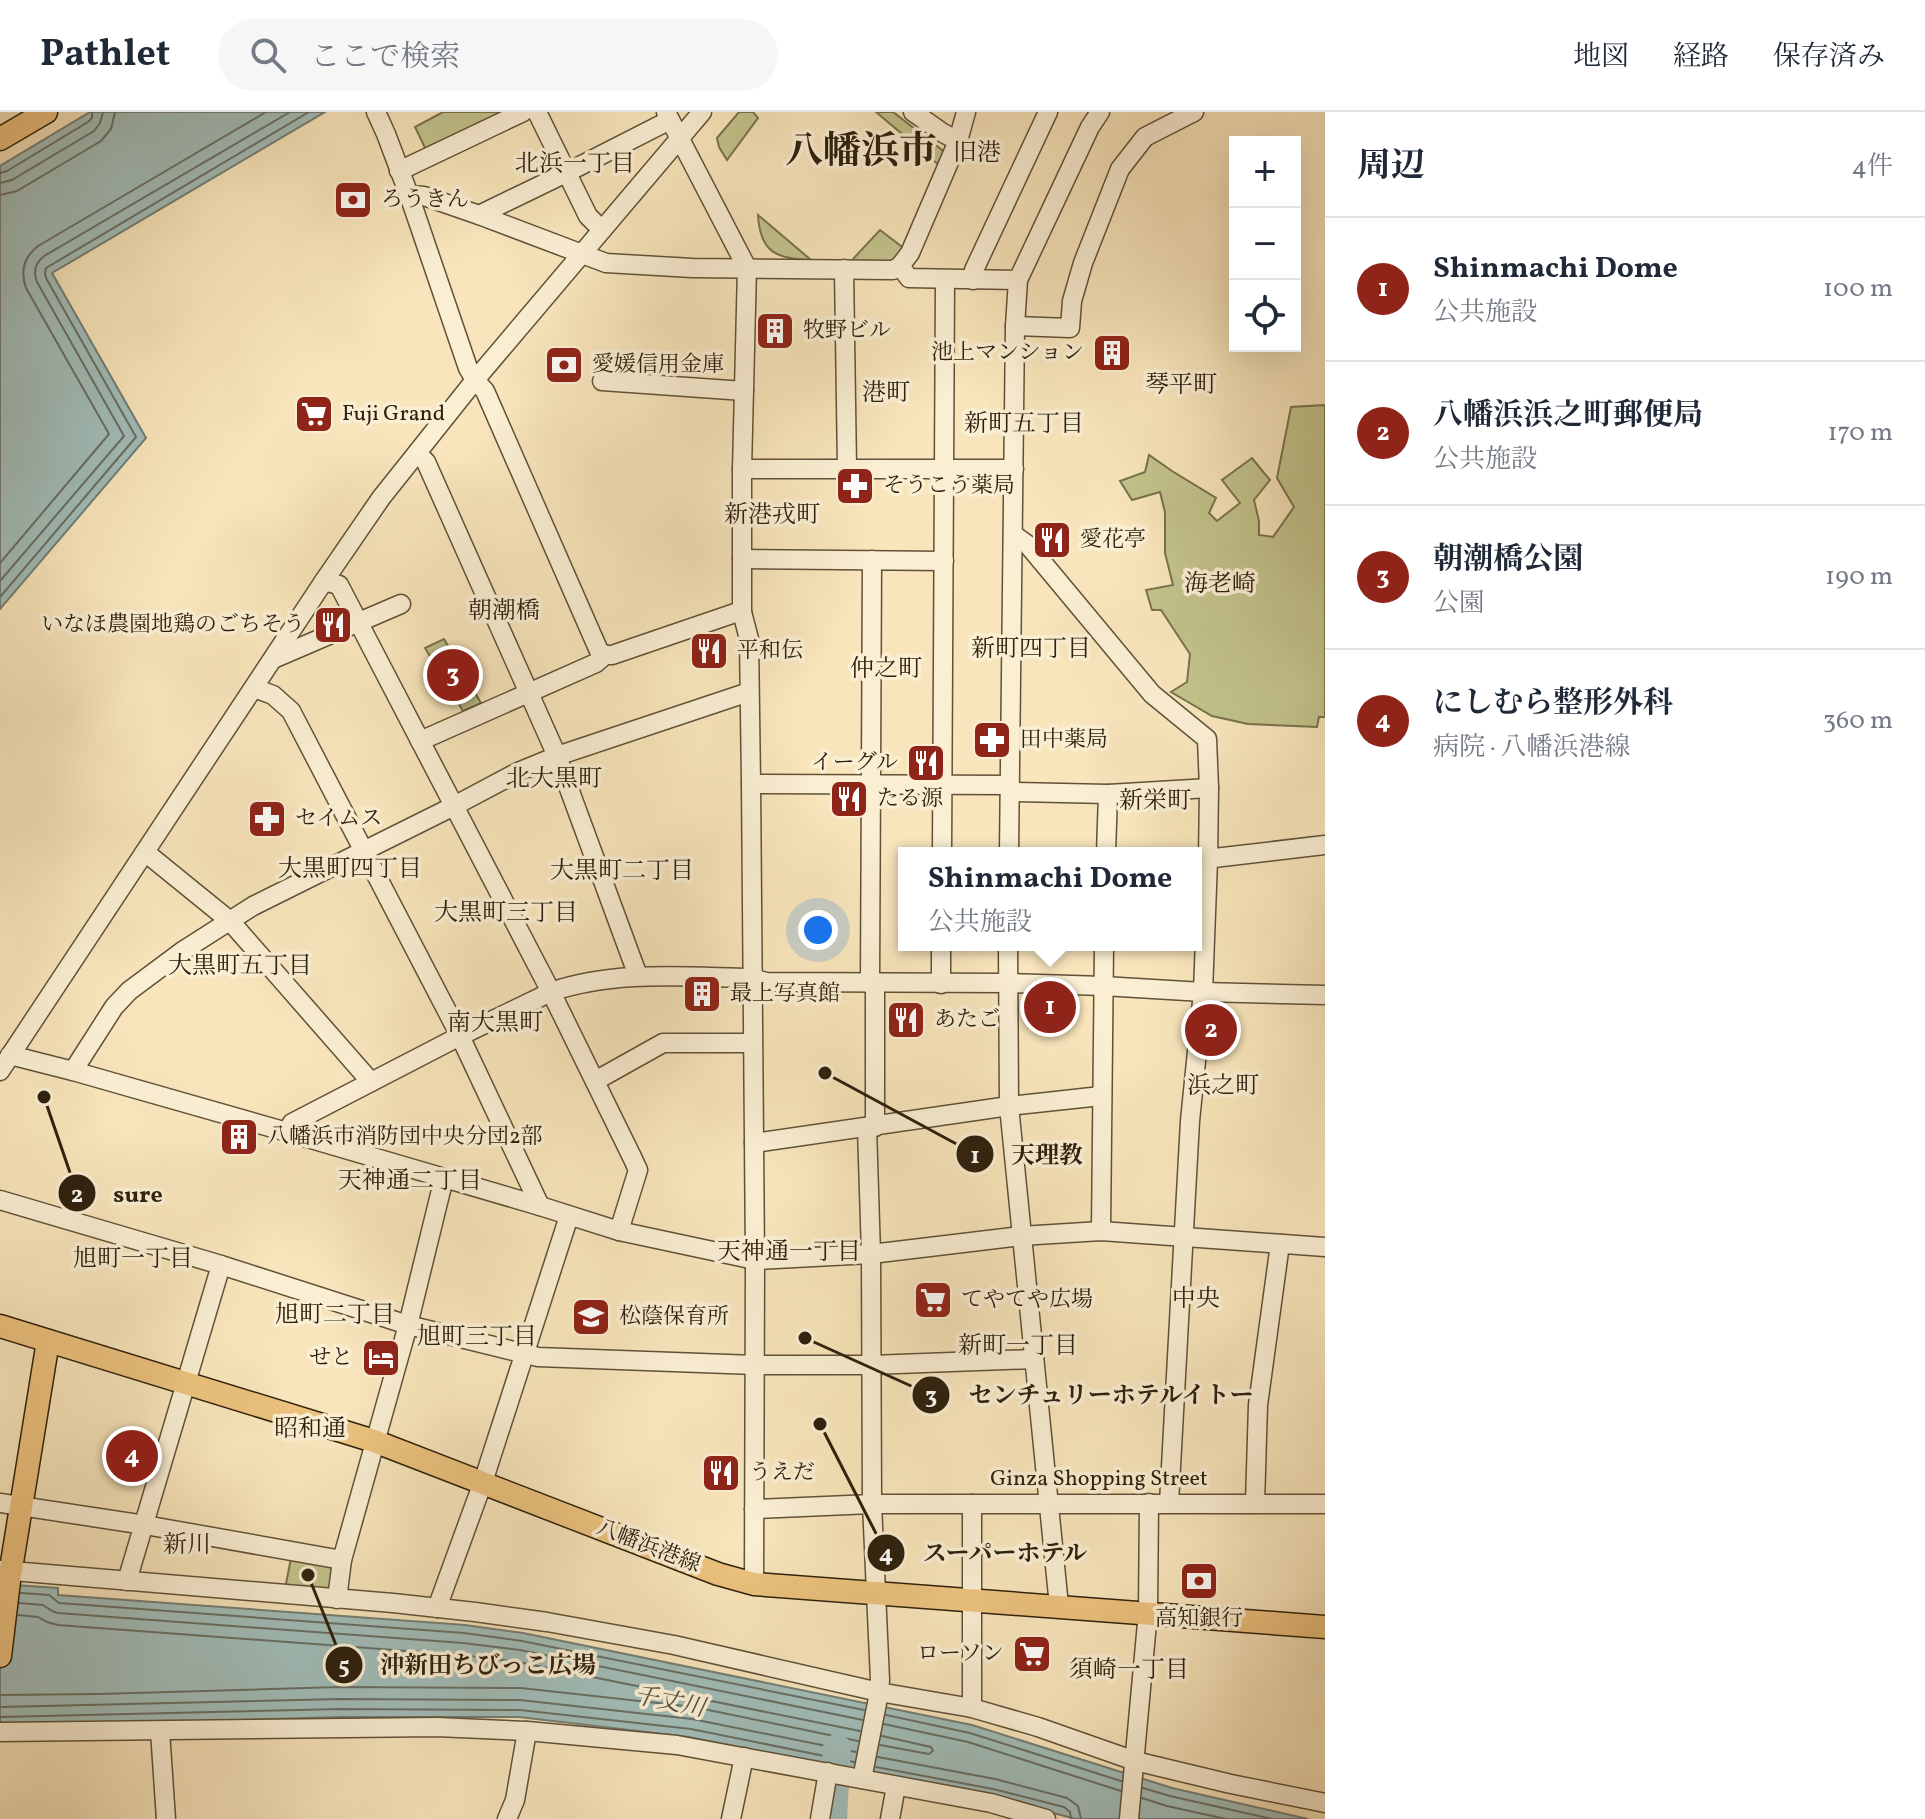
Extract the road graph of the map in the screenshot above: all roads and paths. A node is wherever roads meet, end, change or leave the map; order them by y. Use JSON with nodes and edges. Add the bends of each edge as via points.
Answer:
{"nodes":[{"id":1,"x":46,"y":112,"type":"edge"},
{"id":2,"x":376,"y":112,"type":"edge"},
{"id":3,"x":523,"y":112,"type":"edge"},
{"id":4,"x":537,"y":112,"type":"edge"},
{"id":5,"x":702,"y":112,"type":"edge"},
{"id":6,"x":913,"y":112,"type":"edge"},
{"id":7,"x":966,"y":112,"type":"edge"},
{"id":8,"x":1048,"y":112,"type":"edge"},
{"id":9,"x":1100,"y":112,"type":"edge"},
{"id":10,"x":1194,"y":112,"type":"edge"},
{"id":11,"x":668,"y":116,"type":"edge"},
{"id":12,"x":679,"y":138,"type":"junction"},
{"id":13,"x":0,"y":139,"type":"edge"},
{"id":14,"x":958,"y":141,"type":"junction"},
{"id":15,"x":399,"y":171,"type":"junction"},
{"id":16,"x":566,"y":173,"type":"junction"},
{"id":17,"x":409,"y":195,"type":"junction"},
{"id":18,"x":479,"y":215,"type":"junction"},
{"id":19,"x":602,"y":230,"type":"junction"},
{"id":20,"x":583,"y":254,"type":"junction"},
{"id":21,"x":900,"y":266,"type":"junction"},
{"id":22,"x":747,"y":268,"type":"junction"},
{"id":23,"x":844,"y":269,"type":"junction"},
{"id":24,"x":945,"y":280,"type":"junction"},
{"id":25,"x":973,"y":280,"type":"junction"},
{"id":26,"x":1018,"y":280,"type":"junction"},
{"id":27,"x":1015,"y":326,"type":"junction"},
{"id":28,"x":475,"y":380,"type":"junction"},
{"id":29,"x":602,"y":381,"type":"dead end"},
{"id":30,"x":744,"y":391,"type":"junction"},
{"id":31,"x":417,"y":453,"type":"junction"},
{"id":32,"x":742,"y":469,"type":"junction"},
{"id":33,"x":847,"y":469,"type":"junction"},
{"id":34,"x":943,"y":469,"type":"junction"},
{"id":35,"x":1014,"y":469,"type":"junction"},
{"id":36,"x":1014,"y":535,"type":"junction"},
{"id":37,"x":742,"y":559,"type":"junction"},
{"id":38,"x":872,"y":560,"type":"junction"},
{"id":39,"x":944,"y":561,"type":"junction"},
{"id":40,"x":324,"y":581,"type":"junction"},
{"id":41,"x":401,"y":604,"type":"dead end"},
{"id":42,"x":742,"y":612,"type":"junction"},
{"id":43,"x":358,"y":623,"type":"junction"},
{"id":44,"x":605,"y":655,"type":"junction"},
{"id":45,"x":273,"y":659,"type":"junction"},
{"id":46,"x":254,"y":688,"type":"junction"},
{"id":47,"x":749,"y":692,"type":"junction"},
{"id":48,"x":529,"y":693,"type":"junction"},
{"id":49,"x":420,"y":741,"type":"junction"},
{"id":50,"x":557,"y":756,"type":"junction"},
{"id":51,"x":751,"y":784,"type":"junction"},
{"id":52,"x":870,"y":785,"type":"junction"},
{"id":53,"x":943,"y":785,"type":"junction"},
{"id":54,"x":1209,"y":788,"type":"junction"},
{"id":55,"x":1010,"y":789,"type":"junction"},
{"id":56,"x":1108,"y":794,"type":"junction"},
{"id":57,"x":454,"y":806,"type":"junction"},
{"id":58,"x":1325,"y":845,"type":"edge"},
{"id":59,"x":942,"y":847,"type":"edge"},
{"id":60,"x":1009,"y":847,"type":"edge"},
{"id":61,"x":1106,"y":847,"type":"edge"},
{"id":62,"x":145,"y":852,"type":"junction"},
{"id":63,"x":364,"y":852,"type":"junction"},
{"id":64,"x":1202,"y":860,"type":"edge"},
{"id":65,"x":230,"y":921,"type":"junction"},
{"id":66,"x":941,"y":951,"type":"edge"},
{"id":67,"x":1008,"y":951,"type":"edge"},
{"id":68,"x":1104,"y":951,"type":"edge"},
{"id":69,"x":638,"y":976,"type":"junction"},
{"id":70,"x":752,"y":978,"type":"junction"},
{"id":71,"x":1008,"y":983,"type":"junction"},
{"id":72,"x":872,"y":984,"type":"junction"},
{"id":73,"x":941,"y":984,"type":"junction"},
{"id":74,"x":1103,"y":986,"type":"junction"},
{"id":75,"x":551,"y":992,"type":"junction"},
{"id":76,"x":1203,"y":992,"type":"junction"},
{"id":77,"x":1325,"y":995,"type":"edge"},
{"id":78,"x":460,"y":1036,"type":"junction"},
{"id":79,"x":752,"y":1043,"type":"junction"},
{"id":80,"x":5,"y":1063,"type":"edge"},
{"id":81,"x":73,"y":1071,"type":"junction"},
{"id":82,"x":595,"y":1081,"type":"junction"},
{"id":83,"x":371,"y":1082,"type":"junction"},
{"id":84,"x":1101,"y":1096,"type":"junction"},
{"id":85,"x":1009,"y":1106,"type":"junction"},
{"id":86,"x":871,"y":1127,"type":"junction"},
{"id":87,"x":287,"y":1132,"type":"junction"},
{"id":88,"x":754,"y":1143,"type":"junction"},
{"id":89,"x":444,"y":1178,"type":"junction"},
{"id":90,"x":0,"y":1200,"type":"edge"},
{"id":91,"x":540,"y":1206,"type":"junction"},
{"id":92,"x":569,"y":1216,"type":"junction"},
{"id":93,"x":619,"y":1231,"type":"junction"},
{"id":94,"x":1101,"y":1231,"type":"junction"},
{"id":95,"x":1021,"y":1236,"type":"junction"},
{"id":96,"x":1183,"y":1237,"type":"junction"},
{"id":97,"x":1280,"y":1244,"type":"junction"},
{"id":98,"x":1325,"y":1247,"type":"edge"},
{"id":99,"x":871,"y":1254,"type":"junction"},
{"id":100,"x":755,"y":1260,"type":"junction"},
{"id":101,"x":221,"y":1265,"type":"junction"},
{"id":102,"x":408,"y":1325,"type":"junction"},
{"id":103,"x":0,"y":1326,"type":"edge"},
{"id":104,"x":48,"y":1341,"type":"junction"},
{"id":105,"x":525,"y":1355,"type":"junction"},
{"id":106,"x":1034,"y":1359,"type":"junction"},
{"id":107,"x":755,"y":1365,"type":"junction"},
{"id":108,"x":871,"y":1365,"type":"junction"},
{"id":109,"x":186,"y":1382,"type":"junction"},
{"id":110,"x":374,"y":1441,"type":"junction"},
{"id":111,"x":483,"y":1482,"type":"junction"},
{"id":112,"x":1149,"y":1503,"type":"junction"},
{"id":113,"x":1169,"y":1503,"type":"junction"},
{"id":114,"x":1255,"y":1503,"type":"junction"},
{"id":115,"x":11,"y":1504,"type":"edge"},
{"id":116,"x":872,"y":1504,"type":"junction"},
{"id":117,"x":972,"y":1504,"type":"junction"},
{"id":118,"x":1048,"y":1504,"type":"junction"},
{"id":119,"x":1325,"y":1504,"type":"edge"},
{"id":120,"x":754,"y":1509,"type":"junction"},
{"id":121,"x":145,"y":1525,"type":"junction"},
{"id":122,"x":342,"y":1560,"type":"junction"},
{"id":123,"x":7,"y":1574,"type":"edge"},
{"id":124,"x":127,"y":1581,"type":"junction"},
{"id":125,"x":754,"y":1584,"type":"junction"},
{"id":126,"x":877,"y":1594,"type":"junction"},
{"id":127,"x":337,"y":1599,"type":"junction"},
{"id":128,"x":972,"y":1601,"type":"junction"},
{"id":129,"x":1059,"y":1606,"type":"junction"},
{"id":130,"x":437,"y":1608,"type":"junction"},
{"id":131,"x":1148,"y":1612,"type":"junction"},
{"id":132,"x":1325,"y":1627,"type":"edge"},
{"id":133,"x":0,"y":1656,"type":"edge"},
{"id":134,"x":879,"y":1695,"type":"junction"},
{"id":135,"x":972,"y":1708,"type":"junction"},
{"id":136,"x":160,"y":1731,"type":"junction"},
{"id":137,"x":527,"y":1731,"type":"junction"},
{"id":138,"x":0,"y":1732,"type":"edge"},
{"id":139,"x":744,"y":1757,"type":"junction"},
{"id":140,"x":1134,"y":1764,"type":"junction"},
{"id":141,"x":828,"y":1772,"type":"junction"},
{"id":142,"x":863,"y":1776,"type":"junction"},
{"id":143,"x":896,"y":1786,"type":"junction"},
{"id":144,"x":967,"y":1799,"type":"junction"},
{"id":145,"x":1325,"y":1803,"type":"edge"},
{"id":146,"x":991,"y":1811,"type":"edge"},
{"id":147,"x":166,"y":1819,"type":"edge"},
{"id":148,"x":507,"y":1819,"type":"edge"},
{"id":149,"x":731,"y":1819,"type":"edge"},
{"id":150,"x":820,"y":1819,"type":"edge"},
{"id":151,"x":890,"y":1819,"type":"edge"},
{"id":152,"x":964,"y":1819,"type":"edge"},
{"id":153,"x":1046,"y":1819,"type":"edge"},
{"id":154,"x":1129,"y":1819,"type":"edge"}],
"edges":[{"from":1,"to":13,"type":"main road"},
{"from":2,"to":15,"type":"street"},
{"from":3,"to":15,"type":"street"},
{"from":4,"to":16,"type":"street"},
{"from":5,"to":12,"type":"street"},
{"from":6,"to":14,"type":"street"},
{"from":7,"to":14,"type":"street"},
{"from":8,"to":25,"type":"street"},
{"from":9,"to":26,"type":"street"},
{"from":10,"to":27,"type":"street","via":[[1145,137],[1120,169],[1083,263],[1070,328]]},
{"from":11,"to":12,"type":"street"},
{"from":11,"to":16,"type":"street"},
{"from":12,"to":19,"type":"street"},
{"from":12,"to":22,"type":"street"},
{"from":14,"to":21,"type":"street"},
{"from":15,"to":17,"type":"street"},
{"from":16,"to":18,"type":"street"},
{"from":16,"to":19,"type":"street","via":[[588,216]]},
{"from":17,"to":18,"type":"street"},
{"from":17,"to":28,"type":"street"},
{"from":18,"to":20,"type":"street"},
{"from":19,"to":20,"type":"street"},
{"from":20,"to":22,"type":"street","via":[[606,263]]},
{"from":20,"to":28,"type":"street"},
{"from":21,"to":23,"type":"street"},
{"from":21,"to":24,"type":"street","via":[[909,278]]},
{"from":22,"to":23,"type":"street"},
{"from":22,"to":30,"type":"street"},
{"from":23,"to":33,"type":"street"},
{"from":24,"to":25,"type":"street"},
{"from":24,"to":34,"type":"street"},
{"from":25,"to":26,"type":"street"},
{"from":26,"to":27,"type":"street"},
{"from":27,"to":35,"type":"street"},
{"from":28,"to":31,"type":"street"},
{"from":28,"to":44,"type":"street","via":[[485,391]]},
{"from":29,"to":30,"type":"street"},
{"from":30,"to":32,"type":"street"},
{"from":31,"to":40,"type":"street"},
{"from":31,"to":48,"type":"street","via":[[426,462]]},
{"from":32,"to":33,"type":"street"},
{"from":32,"to":37,"type":"street"},
{"from":33,"to":34,"type":"street"},
{"from":34,"to":35,"type":"street"},
{"from":34,"to":39,"type":"street"},
{"from":35,"to":36,"type":"street"},
{"from":36,"to":54,"type":"street","via":[[1028,545],[1152,694],[1207,739]]},
{"from":36,"to":55,"type":"street"},
{"from":37,"to":38,"type":"street"},
{"from":37,"to":42,"type":"street"},
{"from":38,"to":39,"type":"street"},
{"from":38,"to":52,"type":"street"},
{"from":39,"to":53,"type":"street"},
{"from":40,"to":43,"type":"street","via":[[339,585]]},
{"from":40,"to":45,"type":"street"},
{"from":41,"to":43,"type":"street"},
{"from":42,"to":44,"type":"street"},
{"from":42,"to":47,"type":"street","via":[[749,639]]},
{"from":43,"to":45,"type":"street"},
{"from":43,"to":49,"type":"street"},
{"from":44,"to":48,"type":"street"},
{"from":45,"to":46,"type":"street"},
{"from":46,"to":62,"type":"street"},
{"from":46,"to":63,"type":"street","via":[[273,695],[291,711]]},
{"from":47,"to":50,"type":"street"},
{"from":47,"to":51,"type":"street"},
{"from":48,"to":49,"type":"street"},
{"from":48,"to":50,"type":"street"},
{"from":49,"to":57,"type":"street"},
{"from":50,"to":57,"type":"street"},
{"from":50,"to":69,"type":"street"},
{"from":51,"to":52,"type":"street"},
{"from":51,"to":70,"type":"street"},
{"from":52,"to":53,"type":"street"},
{"from":52,"to":72,"type":"street"},
{"from":53,"to":55,"type":"street"},
{"from":53,"to":59,"type":"street"},
{"from":54,"to":56,"type":"street"},
{"from":54,"to":64,"type":"street"},
{"from":55,"to":56,"type":"street"},
{"from":55,"to":60,"type":"street"},
{"from":56,"to":61,"type":"street"},
{"from":57,"to":63,"type":"street"},
{"from":57,"to":75,"type":"street"},
{"from":58,"to":64,"type":"street"},
{"from":62,"to":65,"type":"street"},
{"from":62,"to":80,"type":"street"},
{"from":63,"to":65,"type":"street"},
{"from":63,"to":78,"type":"street"},
{"from":64,"to":76,"type":"street"},
{"from":65,"to":81,"type":"street","via":[[129,991]]},
{"from":65,"to":83,"type":"street"},
{"from":66,"to":73,"type":"street"},
{"from":67,"to":71,"type":"street"},
{"from":68,"to":74,"type":"street"},
{"from":69,"to":70,"type":"street"},
{"from":69,"to":75,"type":"street"},
{"from":70,"to":72,"type":"street"},
{"from":70,"to":79,"type":"street"},
{"from":71,"to":73,"type":"street"},
{"from":71,"to":74,"type":"street"},
{"from":71,"to":85,"type":"street"},
{"from":72,"to":73,"type":"street"},
{"from":72,"to":86,"type":"street"},
{"from":74,"to":76,"type":"street"},
{"from":74,"to":84,"type":"street"},
{"from":75,"to":78,"type":"street"},
{"from":75,"to":82,"type":"street"},
{"from":76,"to":77,"type":"street"},
{"from":76,"to":96,"type":"street"},
{"from":78,"to":83,"type":"street"},
{"from":78,"to":91,"type":"street"},
{"from":79,"to":82,"type":"street","via":[[663,1043]]},
{"from":79,"to":88,"type":"street"},
{"from":80,"to":81,"type":"street"},
{"from":81,"to":87,"type":"street"},
{"from":82,"to":93,"type":"street","via":[[638,1170]]},
{"from":83,"to":87,"type":"street","via":[[292,1123]]},
{"from":84,"to":85,"type":"street"},
{"from":84,"to":94,"type":"street"},
{"from":85,"to":86,"type":"street"},
{"from":85,"to":95,"type":"street"},
{"from":86,"to":88,"type":"street"},
{"from":86,"to":99,"type":"street"},
{"from":87,"to":89,"type":"street"},
{"from":88,"to":100,"type":"street"},
{"from":89,"to":91,"type":"street"},
{"from":89,"to":102,"type":"street"},
{"from":90,"to":101,"type":"street"},
{"from":91,"to":92,"type":"street"},
{"from":92,"to":93,"type":"street"},
{"from":92,"to":105,"type":"street"},
{"from":93,"to":100,"type":"street"},
{"from":94,"to":95,"type":"street"},
{"from":94,"to":96,"type":"street"},
{"from":95,"to":99,"type":"street"},
{"from":95,"to":106,"type":"street"},
{"from":96,"to":97,"type":"street"},
{"from":96,"to":113,"type":"street"},
{"from":97,"to":98,"type":"street"},
{"from":97,"to":114,"type":"street","via":[[1258,1405]]},
{"from":99,"to":100,"type":"street"},
{"from":99,"to":108,"type":"street"},
{"from":100,"to":107,"type":"street"},
{"from":101,"to":102,"type":"street"},
{"from":101,"to":109,"type":"street"},
{"from":102,"to":105,"type":"street"},
{"from":102,"to":110,"type":"street"},
{"from":103,"to":104,"type":"main road","name":"八幡浜港線"},
{"from":104,"to":109,"type":"main road","name":"八幡浜港線"},
{"from":104,"to":115,"type":"main road"},
{"from":105,"to":107,"type":"street"},
{"from":105,"to":111,"type":"street"},
{"from":106,"to":108,"type":"street"},
{"from":106,"to":118,"type":"street"},
{"from":107,"to":108,"type":"street"},
{"from":107,"to":120,"type":"street"},
{"from":108,"to":116,"type":"street"},
{"from":109,"to":110,"type":"main road","name":"八幡浜港線"},
{"from":109,"to":121,"type":"street"},
{"from":110,"to":111,"type":"main road","name":"八幡浜港線"},
{"from":110,"to":122,"type":"street"},
{"from":111,"to":125,"type":"main road","name":"八幡浜港線"},
{"from":111,"to":130,"type":"street"},
{"from":112,"to":113,"type":"street","name":"Ginza Shopping Street"},
{"from":112,"to":118,"type":"street","name":"Ginza Shopping Street"},
{"from":112,"to":131,"type":"street"},
{"from":113,"to":114,"type":"street","name":"Ginza Shopping Street"},
{"from":114,"to":119,"type":"street","name":"Ginza Shopping Street"},
{"from":115,"to":121,"type":"street"},
{"from":115,"to":123,"type":"main road"},
{"from":116,"to":117,"type":"street","name":"Ginza Shopping Street"},
{"from":116,"to":120,"type":"street","name":"Ginza Shopping Street"},
{"from":116,"to":126,"type":"street"},
{"from":117,"to":118,"type":"street","name":"Ginza Shopping Street"},
{"from":117,"to":128,"type":"street"},
{"from":118,"to":129,"type":"street"},
{"from":120,"to":125,"type":"street"},
{"from":121,"to":122,"type":"street"},
{"from":121,"to":124,"type":"street"},
{"from":122,"to":127,"type":"street"},
{"from":123,"to":124,"type":"street"},
{"from":123,"to":133,"type":"main road"},
{"from":124,"to":127,"type":"street"},
{"from":125,"to":126,"type":"main road","name":"八幡浜港線"},
{"from":126,"to":128,"type":"main road","name":"八幡浜港線"},
{"from":126,"to":134,"type":"street"},
{"from":127,"to":130,"type":"street"},
{"from":128,"to":129,"type":"main road","name":"八幡浜港線"},
{"from":128,"to":135,"type":"street"},
{"from":129,"to":131,"type":"main road","name":"八幡浜港線"},
{"from":130,"to":134,"type":"street","via":[[674,1645]]},
{"from":131,"to":132,"type":"main road","name":"八幡浜港線"},
{"from":131,"to":140,"type":"street"},
{"from":134,"to":135,"type":"street"},
{"from":134,"to":142,"type":"street"},
{"from":135,"to":140,"type":"street"},
{"from":136,"to":137,"type":"street"},
{"from":136,"to":138,"type":"street"},
{"from":136,"to":147,"type":"street"},
{"from":137,"to":139,"type":"street"},
{"from":137,"to":148,"type":"street"},
{"from":139,"to":141,"type":"street"},
{"from":139,"to":149,"type":"street"},
{"from":140,"to":145,"type":"street"},
{"from":140,"to":154,"type":"street"},
{"from":141,"to":142,"type":"street"},
{"from":141,"to":150,"type":"street"},
{"from":142,"to":143,"type":"street"},
{"from":143,"to":144,"type":"street"},
{"from":143,"to":151,"type":"street"},
{"from":144,"to":146,"type":"street"},
{"from":144,"to":152,"type":"street"},
{"from":146,"to":153,"type":"street"}]}
